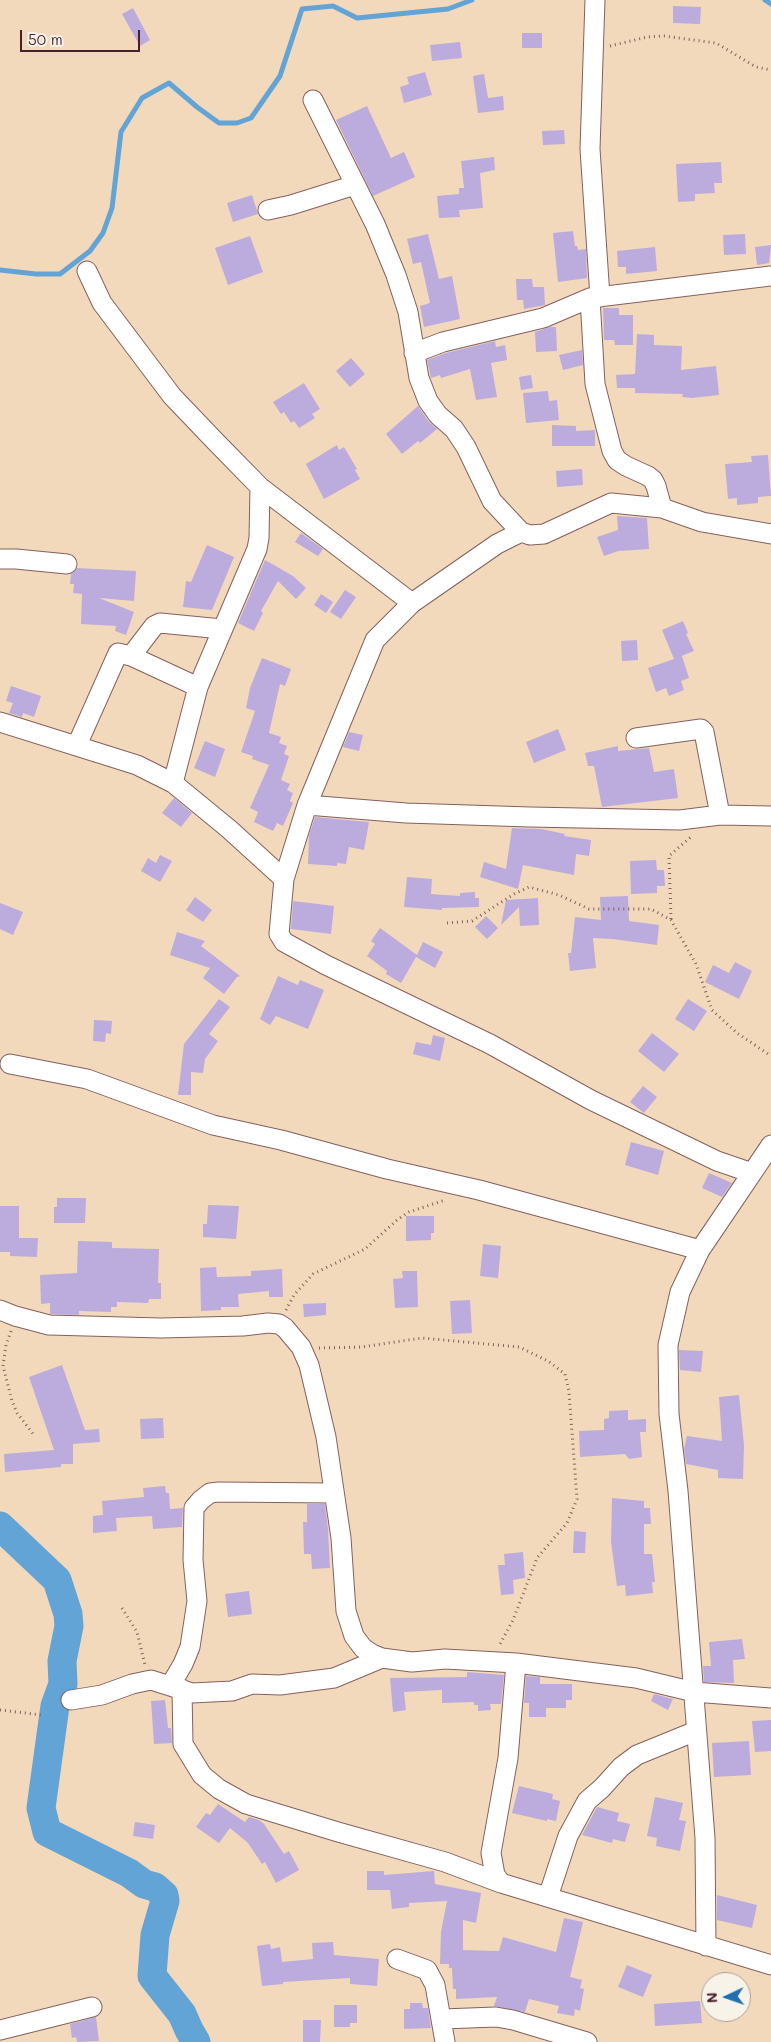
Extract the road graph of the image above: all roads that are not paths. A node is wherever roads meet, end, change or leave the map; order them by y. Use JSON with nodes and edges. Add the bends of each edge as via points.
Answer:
{"nodes":[{"id":1,"x":595,"y":0,"type":"edge"},
{"id":2,"x":313,"y":100,"type":"dead end"},
{"id":3,"x":355,"y":185,"type":"junction"},
{"id":4,"x":268,"y":210,"type":"dead end"},
{"id":5,"x":87,"y":271,"type":"dead end"},
{"id":6,"x":771,"y":276,"type":"edge"},
{"id":7,"x":595,"y":298,"type":"junction"},
{"id":8,"x":414,"y":353,"type":"junction"},
{"id":9,"x":260,"y":487,"type":"junction"},
{"id":10,"x":662,"y":508,"type":"junction"},
{"id":11,"x":521,"y":532,"type":"junction"},
{"id":12,"x":771,"y":534,"type":"edge"},
{"id":13,"x":0,"y":559,"type":"edge"},
{"id":14,"x":67,"y":564,"type":"dead end"},
{"id":15,"x":412,"y":603,"type":"junction"},
{"id":16,"x":222,"y":629,"type":"junction"},
{"id":17,"x":130,"y":656,"type":"junction"},
{"id":18,"x":198,"y":687,"type":"junction"},
{"id":19,"x":0,"y":722,"type":"edge"},
{"id":20,"x":636,"y":738,"type":"dead end"},
{"id":21,"x":77,"y":746,"type":"junction"},
{"id":22,"x":174,"y":783,"type":"junction"},
{"id":23,"x":307,"y":805,"type":"junction"},
{"id":24,"x":717,"y":815,"type":"junction"},
{"id":25,"x":771,"y":816,"type":"edge"},
{"id":26,"x":284,"y":879,"type":"junction"},
{"id":27,"x":10,"y":1064,"type":"dead end"},
{"id":28,"x":771,"y":1145,"type":"edge"},
{"id":29,"x":752,"y":1173,"type":"junction"},
{"id":30,"x":700,"y":1250,"type":"junction"},
{"id":31,"x":8,"y":1313,"type":"edge"},
{"id":32,"x":333,"y":1493,"type":"junction"},
{"id":33,"x":382,"y":1658,"type":"junction"},
{"id":34,"x":516,"y":1663,"type":"junction"},
{"id":35,"x":176,"y":1687,"type":"junction"},
{"id":36,"x":694,"y":1692,"type":"junction"},
{"id":37,"x":771,"y":1698,"type":"edge"},
{"id":38,"x":71,"y":1700,"type":"dead end"},
{"id":39,"x":696,"y":1731,"type":"junction"},
{"id":40,"x":501,"y":1883,"type":"junction"},
{"id":41,"x":548,"y":1897,"type":"junction"},
{"id":42,"x":706,"y":1946,"type":"junction"},
{"id":43,"x":397,"y":1959,"type":"dead end"},
{"id":44,"x":771,"y":1965,"type":"edge"},
{"id":45,"x":92,"y":2007,"type":"dead end"},
{"id":46,"x":442,"y":2019,"type":"junction"},
{"id":47,"x":0,"y":2030,"type":"edge"},
{"id":48,"x":445,"y":2042,"type":"edge"},
{"id":49,"x":586,"y":2042,"type":"edge"}],
"edges":[{"from":1,"to":7,"type":"street","via":[[590,149]]},
{"from":2,"to":3,"type":"street"},
{"from":3,"to":4,"type":"street"},
{"from":3,"to":8,"type":"street","via":[[396,275],[408,312]]},
{"from":5,"to":9,"type":"street","via":[[102,303],[172,396]]},
{"from":6,"to":7,"type":"street"},
{"from":7,"to":8,"type":"street","via":[[543,318],[443,342]]},
{"from":7,"to":10,"type":"street","via":[[595,384],[612,451],[626,466],[653,480]]},
{"from":8,"to":11,"type":"street","via":[[428,401],[438,415],[454,428],[492,501]]},
{"from":9,"to":15,"type":"street"},
{"from":9,"to":16,"type":"street","via":[[257,549]]},
{"from":10,"to":11,"type":"street","via":[[611,503],[544,534]]},
{"from":10,"to":12,"type":"street","via":[[702,522]]},
{"from":11,"to":15,"type":"street","via":[[497,544]]},
{"from":13,"to":14,"type":"street"},
{"from":15,"to":23,"type":"street","via":[[375,640]]},
{"from":16,"to":17,"type":"street","via":[[160,623]]},
{"from":16,"to":18,"type":"street"},
{"from":17,"to":18,"type":"street"},
{"from":17,"to":21,"type":"street","via":[[118,653],[116,656]]},
{"from":18,"to":22,"type":"street"},
{"from":19,"to":21,"type":"street"},
{"from":20,"to":24,"type":"street","via":[[702,729]]},
{"from":21,"to":22,"type":"street","via":[[137,765]]},
{"from":22,"to":26,"type":"street"},
{"from":23,"to":24,"type":"street","via":[[406,813],[548,817],[680,820]]},
{"from":23,"to":26,"type":"street"},
{"from":24,"to":25,"type":"street"},
{"from":26,"to":29,"type":"street","via":[[278,928],[284,942],[490,1044],[591,1100],[717,1160]]},
{"from":27,"to":30,"type":"street","via":[[87,1080],[213,1125],[479,1190]]},
{"from":28,"to":29,"type":"street"},
{"from":29,"to":30,"type":"street"},
{"from":30,"to":36,"type":"street","via":[[680,1292],[668,1345],[669,1414]]},
{"from":31,"to":32,"type":"street","via":[[49,1324],[106,1328],[279,1324],[301,1347],[309,1365],[326,1437]]},
{"from":32,"to":33,"type":"street","via":[[341,1538],[346,1611],[354,1636],[363,1648]]},
{"from":32,"to":35,"type":"street","via":[[219,1492],[210,1493],[194,1508],[193,1560],[197,1601],[190,1647]]},
{"from":33,"to":34,"type":"street","via":[[412,1662],[445,1659]]},
{"from":33,"to":35,"type":"street","via":[[334,1678],[280,1685],[252,1684],[212,1692],[192,1693]]},
{"from":34,"to":36,"type":"street","via":[[636,1678]]},
{"from":34,"to":40,"type":"street","via":[[508,1758],[491,1853],[495,1875]]},
{"from":35,"to":38,"type":"street","via":[[151,1680],[102,1695]]},
{"from":35,"to":40,"type":"street","via":[[183,1744],[202,1775],[219,1789],[246,1804],[445,1862]]},
{"from":36,"to":37,"type":"street"},
{"from":36,"to":39,"type":"street"},
{"from":39,"to":41,"type":"street","via":[[637,1755],[587,1801],[568,1836]]},
{"from":39,"to":42,"type":"street","via":[[705,1838]]},
{"from":40,"to":41,"type":"street"},
{"from":41,"to":42,"type":"street"},
{"from":42,"to":44,"type":"street"},
{"from":43,"to":46,"type":"street","via":[[427,1970],[435,1985]]},
{"from":45,"to":47,"type":"street"},
{"from":46,"to":48,"type":"street"},
{"from":46,"to":49,"type":"street","via":[[496,2017]]}]}
